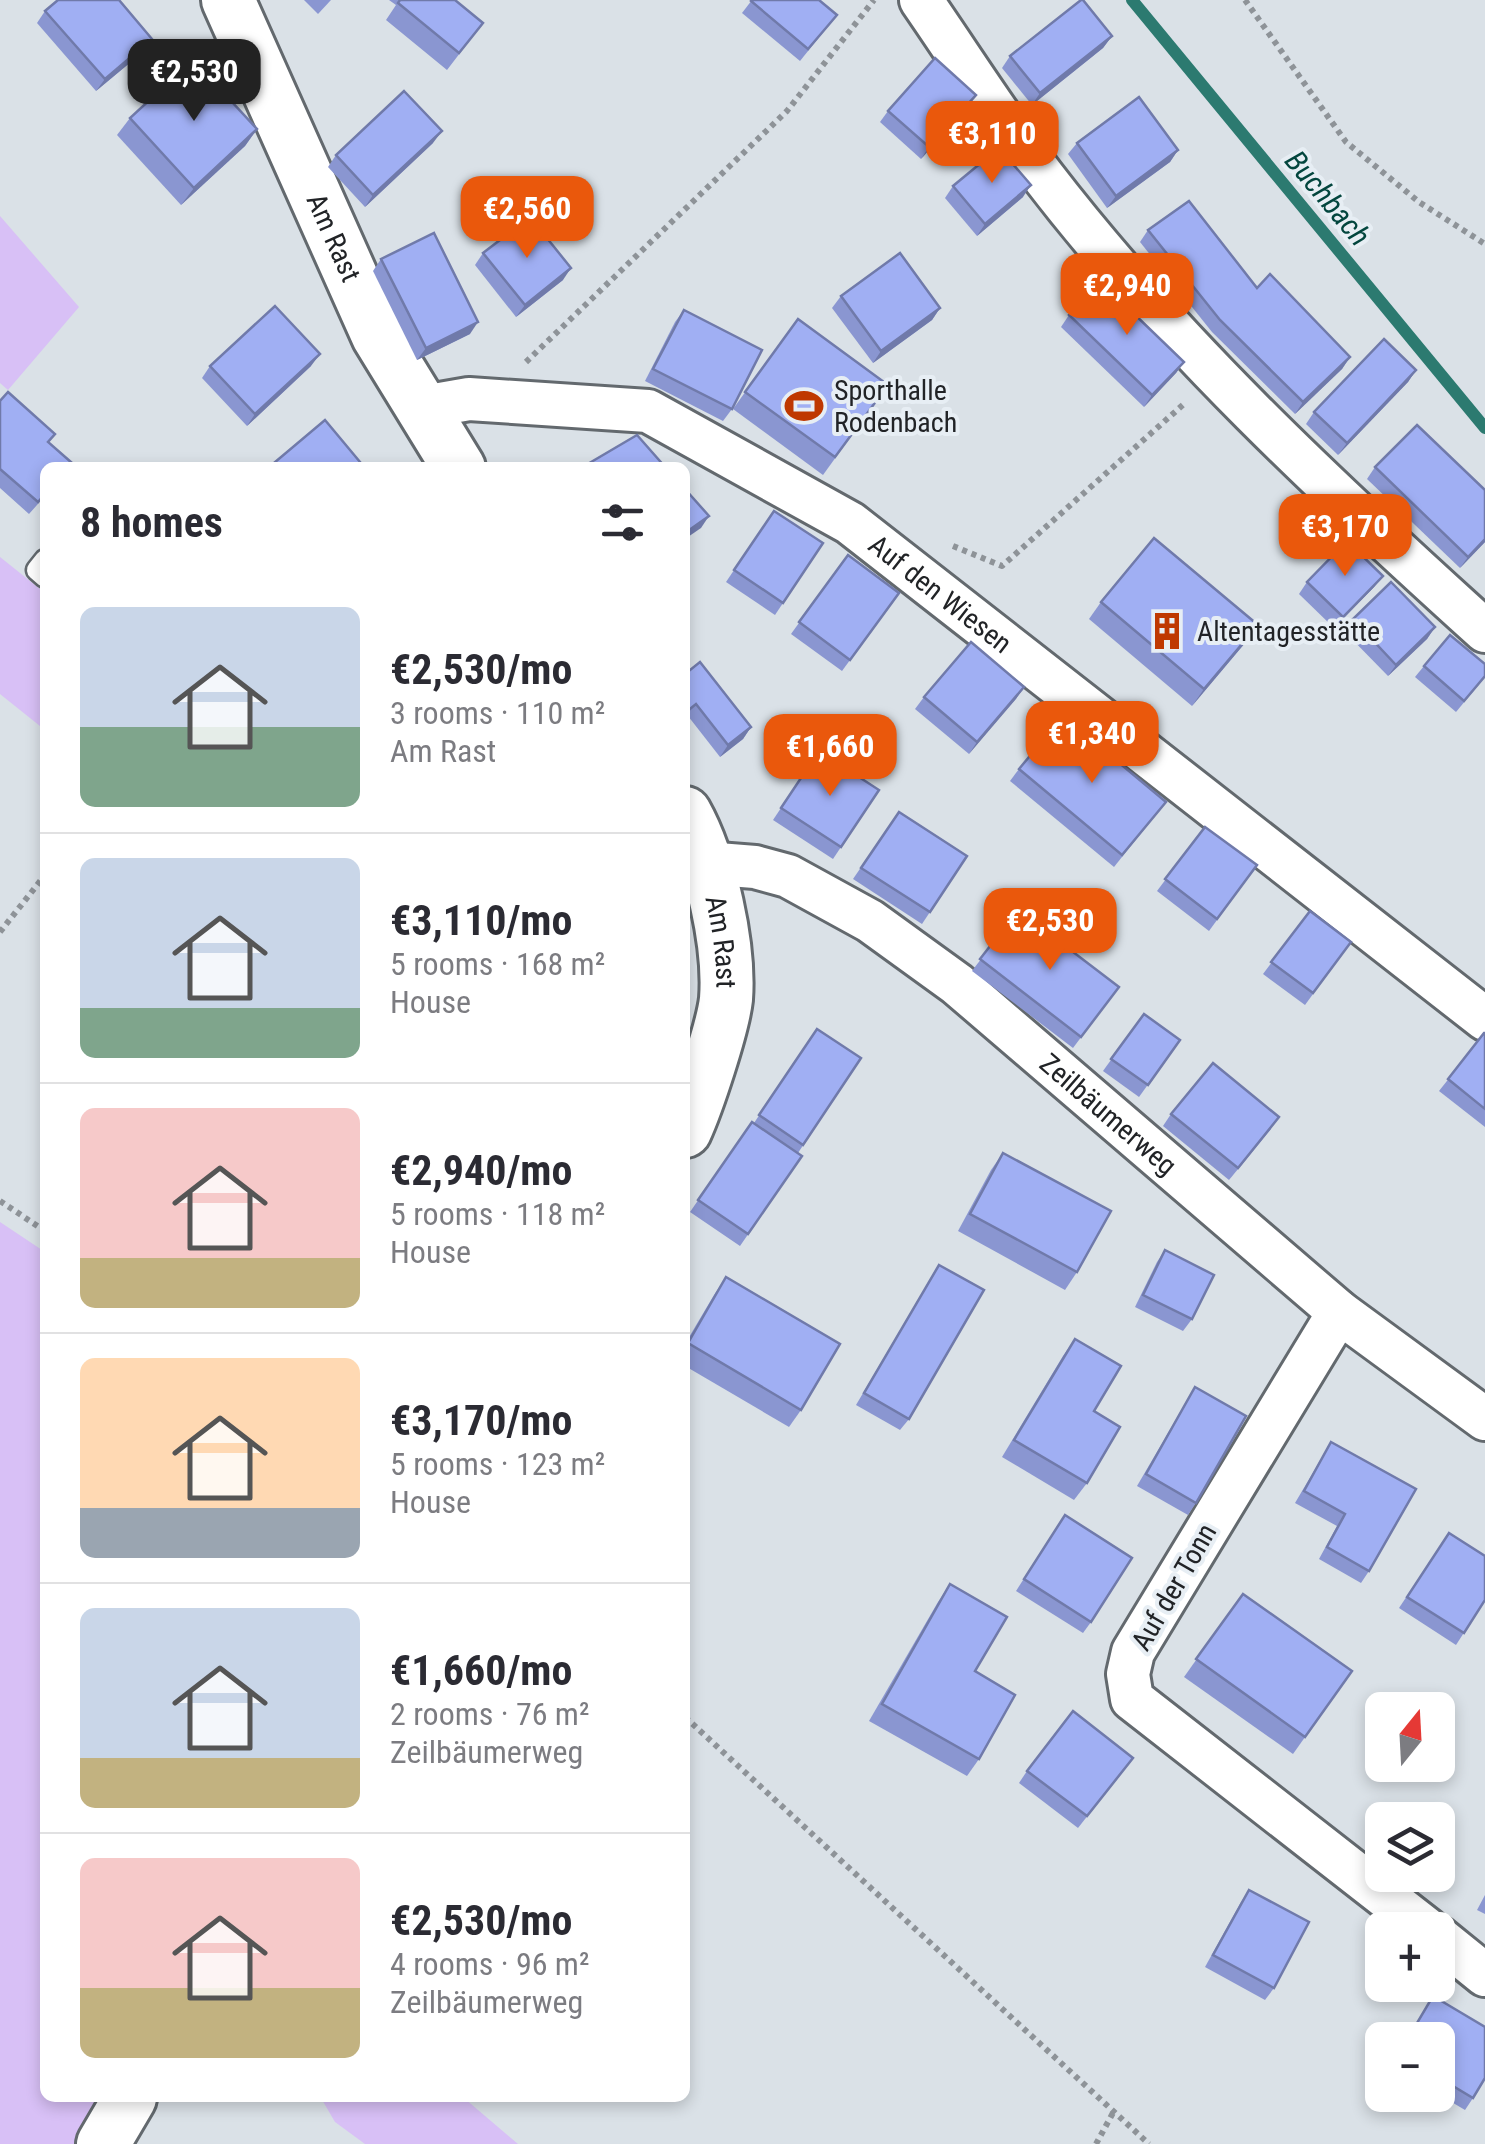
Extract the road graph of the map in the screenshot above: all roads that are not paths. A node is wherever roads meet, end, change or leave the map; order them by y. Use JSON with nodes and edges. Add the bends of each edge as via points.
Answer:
{"nodes":[{"id":1,"x":228,"y":0,"type":"edge"},
{"id":2,"x":921,"y":0,"type":"edge"},
{"id":3,"x":423,"y":408,"type":"junction"},
{"id":4,"x":455,"y":462,"type":"edge"},
{"id":5,"x":1485,"y":631,"type":"edge"},
{"id":6,"x":690,"y":826,"type":"edge"},
{"id":7,"x":705,"y":863,"type":"junction"},
{"id":8,"x":1485,"y":1019,"type":"edge"},
{"id":9,"x":690,"y":1115,"type":"edge"},
{"id":10,"x":1339,"y":1312,"type":"junction"},
{"id":11,"x":1485,"y":1419,"type":"edge"},
{"id":12,"x":1405,"y":1912,"type":"edge"},
{"id":13,"x":1455,"y":1951,"type":"edge"},
{"id":14,"x":1485,"y":1974,"type":"edge"},
{"id":15,"x":128,"y":2102,"type":"edge"},
{"id":16,"x":103,"y":2144,"type":"edge"}],
"edges":[{"from":1,"to":3,"type":"street","name":"Am Rast","via":[[378,336]]},
{"from":2,"to":5,"type":"street","via":[[1043,176],[1213,373]]},
{"from":3,"to":4,"type":"street","name":"Am Rast"},
{"from":3,"to":8,"type":"street","name":"Auf den Wiesen","via":[[470,398],[648,412],[850,523]]},
{"from":6,"to":7,"type":"street","name":"Am Rast"},
{"from":7,"to":9,"type":"street","name":"Am Rast","via":[[726,1000]]},
{"from":7,"to":10,"type":"street","name":"Zeilbäumerweg","via":[[788,876],[885,932],[957,984]]},
{"from":10,"to":11,"type":"street","name":"Zeilbäumerweg"},
{"from":10,"to":12,"type":"street","name":"Auf der Tonn","via":[[1133,1652],[1128,1674],[1132,1699]]},
{"from":13,"to":14,"type":"street"},
{"from":15,"to":16,"type":"street"}]}
